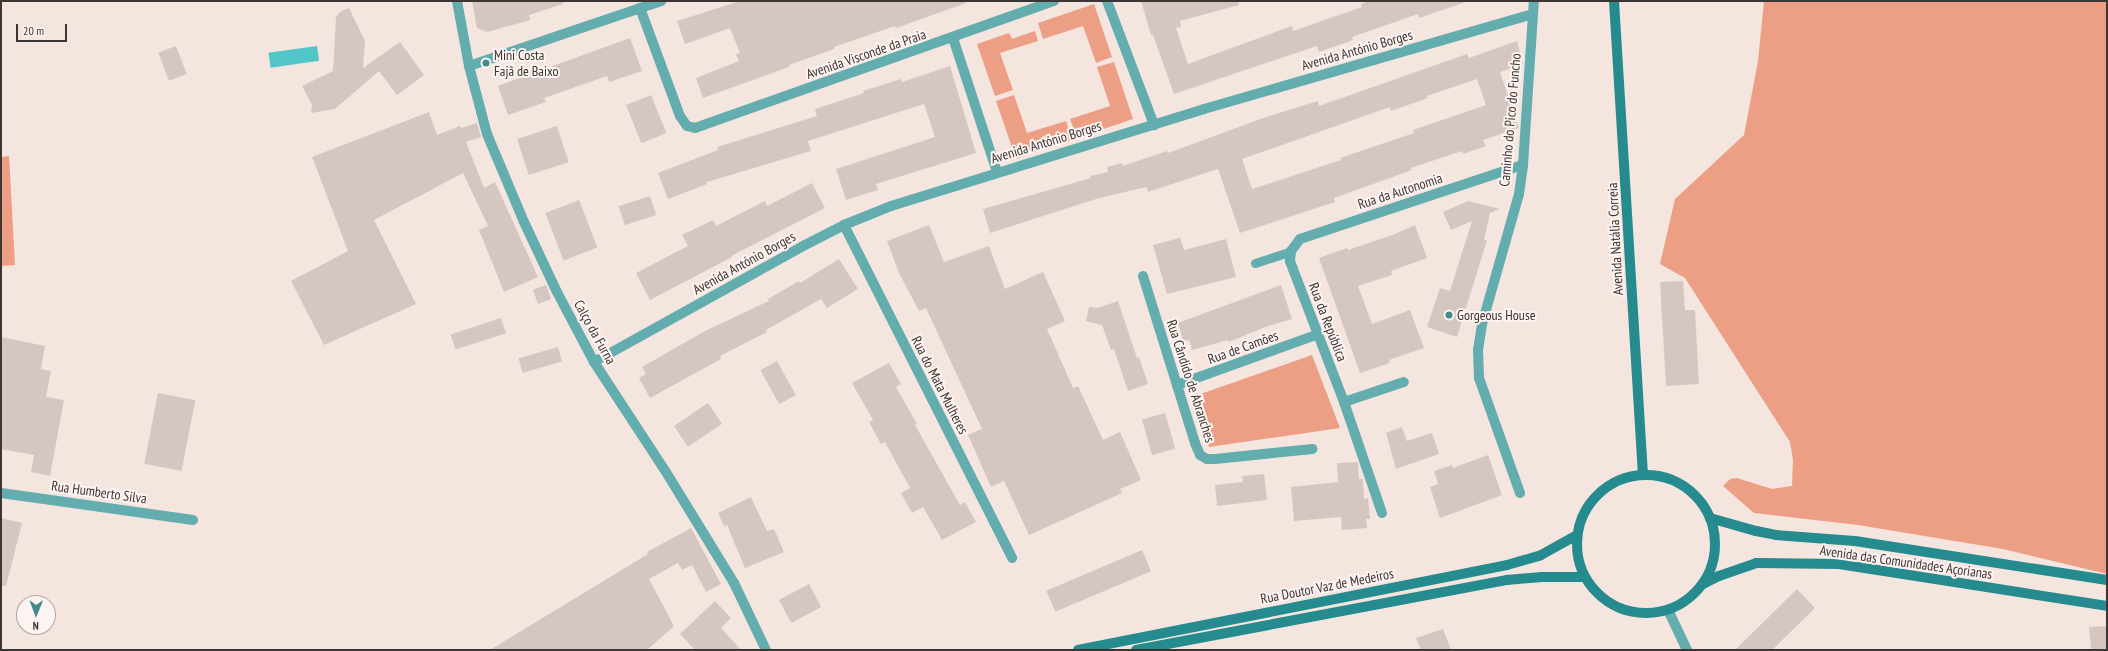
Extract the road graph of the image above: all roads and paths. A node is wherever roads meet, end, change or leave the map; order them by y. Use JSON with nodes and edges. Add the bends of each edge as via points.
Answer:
{"nodes":[{"id":1,"x":458,"y":1,"type":"edge"},
{"id":2,"x":661,"y":1,"type":"edge"},
{"id":3,"x":1054,"y":1,"type":"edge"},
{"id":4,"x":1107,"y":1,"type":"edge"},
{"id":5,"x":1534,"y":1,"type":"edge"},
{"id":6,"x":1614,"y":1,"type":"edge"},
{"id":7,"x":640,"y":8,"type":"junction"},
{"id":8,"x":1532,"y":14,"type":"junction"},
{"id":9,"x":953,"y":38,"type":"junction"},
{"id":10,"x":469,"y":66,"type":"junction"},
{"id":11,"x":1154,"y":125,"type":"junction"},
{"id":12,"x":1523,"y":165,"type":"junction"},
{"id":13,"x":997,"y":172,"type":"junction"},
{"id":14,"x":844,"y":225,"type":"junction"},
{"id":15,"x":1291,"y":251,"type":"junction"},
{"id":16,"x":1255,"y":263,"type":"dead end"},
{"id":17,"x":1143,"y":276,"type":"dead end"},
{"id":18,"x":1319,"y":334,"type":"junction"},
{"id":19,"x":594,"y":362,"type":"junction"},
{"id":20,"x":1404,"y":382,"type":"dead end"},
{"id":21,"x":1177,"y":385,"type":"junction"},
{"id":22,"x":1344,"y":402,"type":"junction"},
{"id":23,"x":1312,"y":449,"type":"dead end"},
{"id":24,"x":1643,"y":475,"type":"junction"},
{"id":25,"x":1,"y":493,"type":"edge"},
{"id":26,"x":1520,"y":493,"type":"dead end"},
{"id":27,"x":1382,"y":513,"type":"dead end"},
{"id":28,"x":1710,"y":518,"type":"junction"},
{"id":29,"x":192,"y":520,"type":"dead end"},
{"id":30,"x":1577,"y":535,"type":"junction"},
{"id":31,"x":1012,"y":558,"type":"dead end"},
{"id":32,"x":1585,"y":577,"type":"junction"},
{"id":33,"x":2107,"y":580,"type":"edge"},
{"id":34,"x":1703,"y":584,"type":"junction"},
{"id":35,"x":2107,"y":606,"type":"edge"},
{"id":36,"x":1668,"y":610,"type":"junction"},
{"id":37,"x":766,"y":650,"type":"edge"},
{"id":38,"x":1078,"y":650,"type":"edge"},
{"id":39,"x":1136,"y":650,"type":"edge"},
{"id":40,"x":1687,"y":650,"type":"edge"}],
"edges":[{"from":1,"to":10,"type":"street","name":"Calço da Furna"},
{"from":2,"to":7,"type":"street"},
{"from":3,"to":9,"type":"street","name":"Avenida Visconde da Praia"},
{"from":4,"to":11,"type":"street"},
{"from":5,"to":8,"type":"street","name":"Caminho do Pico do Funcho"},
{"from":6,"to":24,"type":"street","name":"Avenida Natália Correia"},
{"from":7,"to":9,"type":"street","name":"Avenida Visconde da Praia","via":[[680,116],[687,126],[695,128]]},
{"from":7,"to":10,"type":"street"},
{"from":8,"to":11,"type":"street","name":"Avenida António Borges"},
{"from":8,"to":12,"type":"street","name":"Caminho do Pico do Funcho"},
{"from":9,"to":13,"type":"street"},
{"from":10,"to":19,"type":"street","name":"Calço da Furna","via":[[487,134],[524,222]]},
{"from":11,"to":13,"type":"street","name":"Avenida António Borges"},
{"from":12,"to":15,"type":"street","name":"Rua da Autonomia","via":[[1300,239]]},
{"from":12,"to":26,"type":"street","name":"Caminho do Pico do Funcho","via":[[1519,194],[1482,324],[1478,350],[1479,378]]},
{"from":13,"to":14,"type":"street","name":"Avenida António Borges","via":[[891,206]]},
{"from":14,"to":19,"type":"street","name":"Avenida António Borges"},
{"from":14,"to":31,"type":"street","name":"Rua do Mata Mulheres"},
{"from":15,"to":16,"type":"lane"},
{"from":15,"to":18,"type":"street","name":"Rua da República","via":[[1290,261]]},
{"from":17,"to":21,"type":"street","name":"Rua Cândido de Abranches"},
{"from":18,"to":21,"type":"street","name":"Rua de Camões"},
{"from":18,"to":22,"type":"street","name":"Rua da República"},
{"from":19,"to":37,"type":"street","name":"Calço da Furna","via":[[734,583]]},
{"from":20,"to":22,"type":"street"},
{"from":21,"to":23,"type":"street","name":"Rua Cândido de Abranches","via":[[1195,443],[1200,455],[1207,459]]},
{"from":22,"to":27,"type":"street","name":"Rua da República"},
{"from":24,"to":28,"type":"street","via":[[1660,476],[1676,482],[1702,503]]},
{"from":24,"to":30,"type":"street","via":[[1628,477],[1599,493],[1581,519]]},
{"from":25,"to":29,"type":"street","name":"Rua Humberto Silva"},
{"from":28,"to":33,"type":"street","name":"Avenida das Comunidades Açorianas","via":[[1756,532],[1855,541]]},
{"from":28,"to":34,"type":"street","via":[[1716,540],[1713,563]]},
{"from":30,"to":32,"type":"street","via":[[1578,556]]},
{"from":30,"to":38,"type":"street","name":"Rua Doutor Vaz de Medeiros","via":[[1541,555],[1507,565]]},
{"from":32,"to":36,"type":"street","via":[[1601,596],[1630,612]]},
{"from":32,"to":39,"type":"street","name":"Rua Doutor Vaz de Medeiros","via":[[1507,580]]},
{"from":34,"to":35,"type":"street","name":"Avenida das Comunidades Açorianas","via":[[1756,563],[1839,564]]},
{"from":34,"to":36,"type":"street","via":[[1694,595]]},
{"from":36,"to":40,"type":"street"}]}
